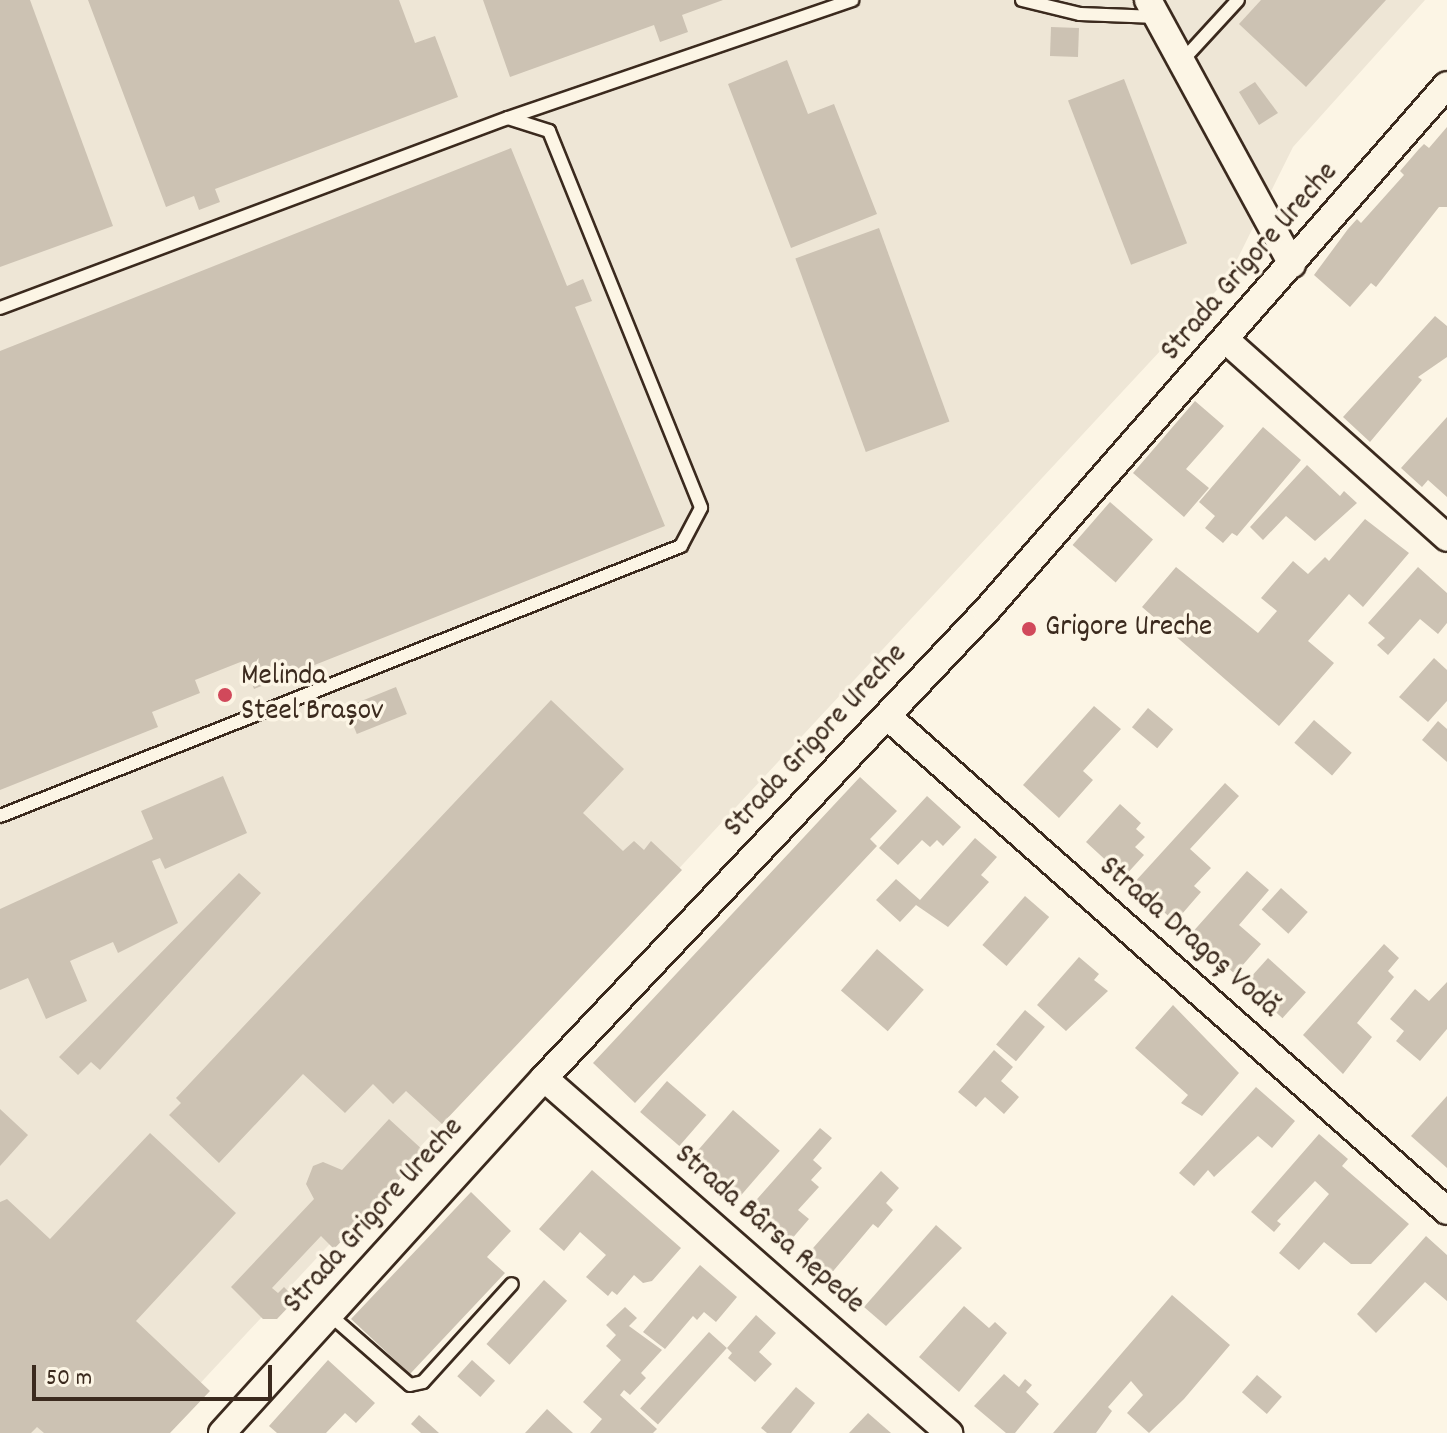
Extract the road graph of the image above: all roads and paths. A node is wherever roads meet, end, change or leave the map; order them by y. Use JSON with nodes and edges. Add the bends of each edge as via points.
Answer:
{"nodes":[{"id":1,"x":852,"y":0,"type":"edge"},
{"id":2,"x":1022,"y":0,"type":"edge"},
{"id":3,"x":1238,"y":0,"type":"edge"},
{"id":4,"x":1152,"y":8,"type":"edge"},
{"id":5,"x":1181,"y":62,"type":"junction"},
{"id":6,"x":1447,"y":85,"type":"edge"},
{"id":7,"x":508,"y":118,"type":"junction"},
{"id":8,"x":1292,"y":264,"type":"junction"},
{"id":9,"x":0,"y":308,"type":"edge"},
{"id":10,"x":1227,"y":341,"type":"junction"},
{"id":11,"x":1447,"y":538,"type":"edge"},
{"id":12,"x":887,"y":716,"type":"junction"},
{"id":13,"x":0,"y":816,"type":"edge"},
{"id":14,"x":544,"y":1078,"type":"junction"},
{"id":15,"x":1447,"y":1211,"type":"edge"},
{"id":16,"x":512,"y":1284,"type":"dead end"},
{"id":17,"x":330,"y":1315,"type":"junction"},
{"id":18,"x":222,"y":1433,"type":"edge"},
{"id":19,"x":949,"y":1433,"type":"edge"}],
"edges":[{"from":1,"to":7,"type":"lane"},
{"from":2,"to":4,"type":"lane","via":[[1080,14]]},
{"from":3,"to":5,"type":"lane"},
{"from":4,"to":5,"type":"street"},
{"from":5,"to":8,"type":"street"},
{"from":6,"to":8,"type":"street","name":"Strada Grigore Ureche"},
{"from":7,"to":9,"type":"lane"},
{"from":7,"to":13,"type":"lane","via":[[549,131],[701,508],[681,546]]},
{"from":8,"to":10,"type":"street","name":"Strada Grigore Ureche"},
{"from":10,"to":11,"type":"street"},
{"from":10,"to":12,"type":"street","name":"Strada Grigore Ureche"},
{"from":12,"to":14,"type":"street","name":"Strada Grigore Ureche"},
{"from":12,"to":15,"type":"street","name":"Strada Dragoș Vodă"},
{"from":14,"to":17,"type":"street","name":"Strada Grigore Ureche"},
{"from":14,"to":19,"type":"street","name":"Strada Bârsa Repede"},
{"from":16,"to":17,"type":"lane","via":[[423,1382],[410,1385]]},
{"from":17,"to":18,"type":"street","name":"Strada Grigore Ureche"}]}
